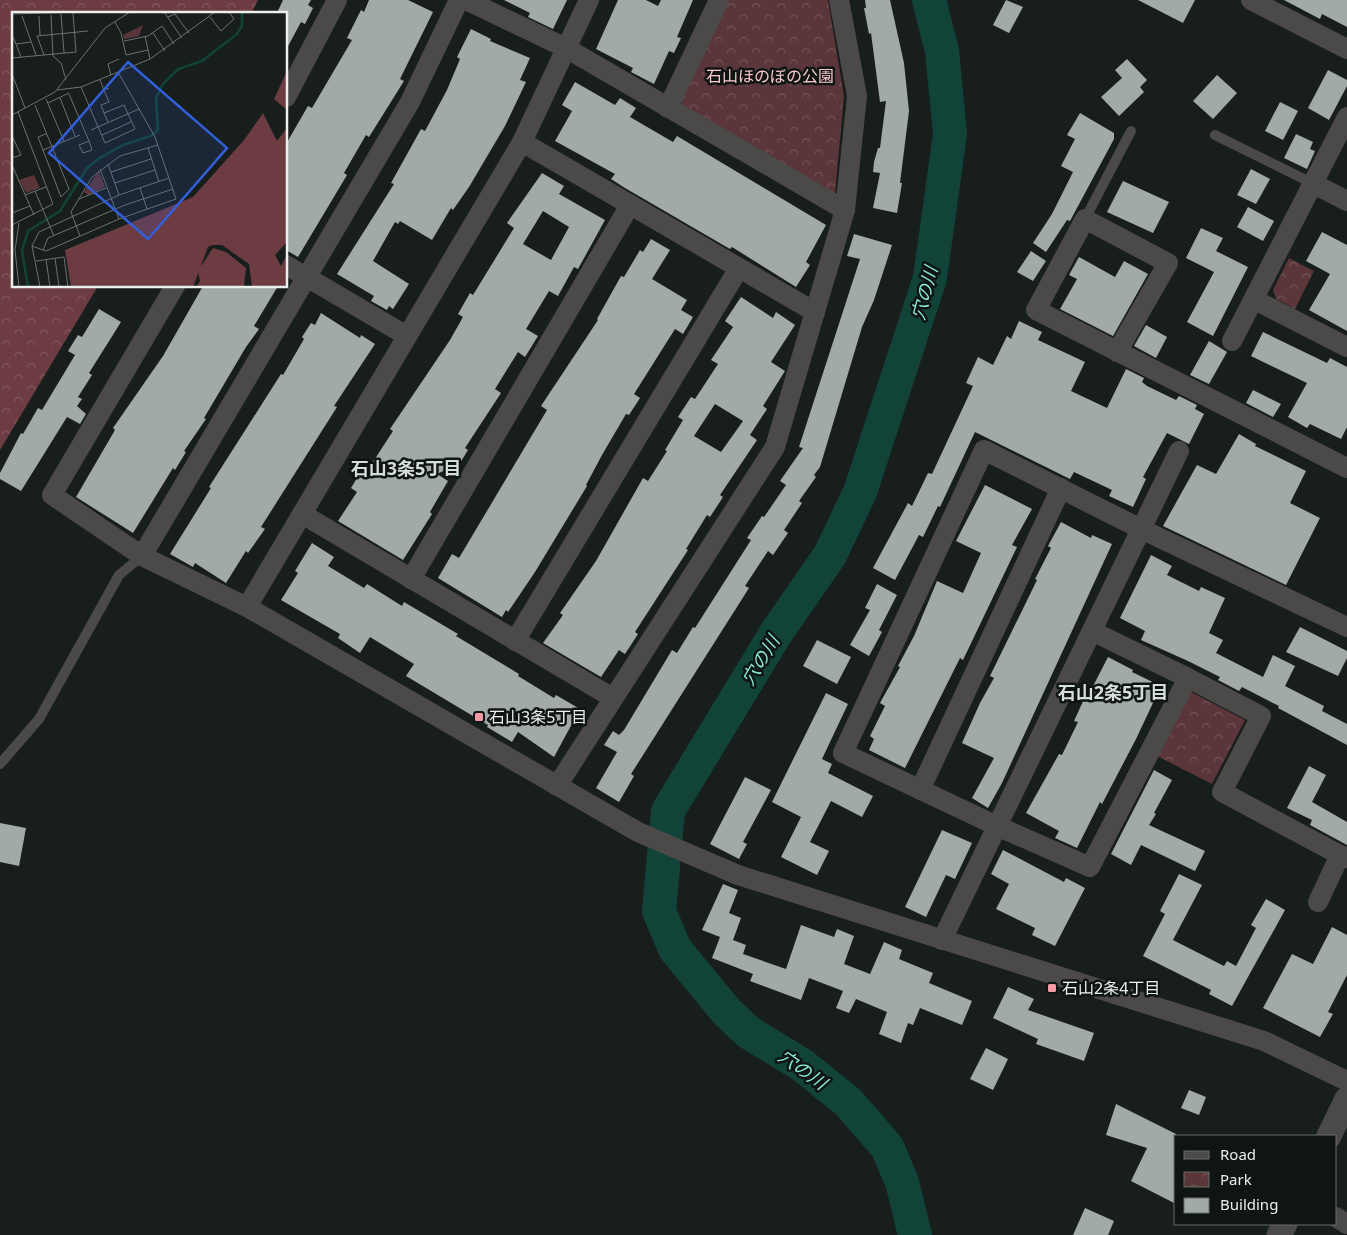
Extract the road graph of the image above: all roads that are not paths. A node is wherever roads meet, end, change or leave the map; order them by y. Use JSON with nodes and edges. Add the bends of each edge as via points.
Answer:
{"nodes":[{"id":1,"x":337,"y":0,"type":"edge"},
{"id":2,"x":459,"y":0,"type":"edge"},
{"id":3,"x":466,"y":0,"type":"edge"},
{"id":4,"x":589,"y":0,"type":"edge"},
{"id":5,"x":719,"y":0,"type":"edge"},
{"id":6,"x":839,"y":0,"type":"edge"},
{"id":7,"x":1251,"y":0,"type":"edge"},
{"id":8,"x":566,"y":48,"type":"junction"},
{"id":9,"x":1347,"y":49,"type":"edge"},
{"id":10,"x":288,"y":93,"type":"edge"},
{"id":11,"x":668,"y":108,"type":"junction"},
{"id":12,"x":1347,"y":117,"type":"edge"},
{"id":13,"x":1131,"y":131,"type":"dead end"},
{"id":14,"x":1215,"y":135,"type":"dead end"},
{"id":15,"x":522,"y":142,"type":"junction"},
{"id":16,"x":1314,"y":184,"type":"junction"},
{"id":17,"x":1347,"y":201,"type":"edge"},
{"id":18,"x":630,"y":205,"type":"junction"},
{"id":19,"x":845,"y":210,"type":"junction"},
{"id":20,"x":1085,"y":220,"type":"junction"},
{"id":21,"x":288,"y":266,"type":"edge"},
{"id":22,"x":738,"y":268,"type":"junction"},
{"id":23,"x":306,"y":278,"type":"junction"},
{"id":24,"x":174,"y":288,"type":"edge"},
{"id":25,"x":1255,"y":300,"type":"junction"},
{"id":26,"x":815,"y":312,"type":"junction"},
{"id":27,"x":407,"y":336,"type":"junction"},
{"id":28,"x":1232,"y":341,"type":"dead end"},
{"id":29,"x":1347,"y":347,"type":"edge"},
{"id":30,"x":1117,"y":352,"type":"junction"},
{"id":31,"x":1179,"y":452,"type":"dead end"},
{"id":32,"x":1347,"y":468,"type":"edge"},
{"id":33,"x":1061,"y":488,"type":"junction"},
{"id":34,"x":302,"y":514,"type":"junction"},
{"id":35,"x":1142,"y":529,"type":"junction"},
{"id":36,"x":142,"y":556,"type":"junction"},
{"id":37,"x":411,"y":579,"type":"junction"},
{"id":38,"x":247,"y":607,"type":"junction"},
{"id":39,"x":1347,"y":627,"type":"edge"},
{"id":40,"x":1092,"y":631,"type":"junction"},
{"id":41,"x":515,"y":640,"type":"junction"},
{"id":42,"x":1188,"y":678,"type":"junction"},
{"id":43,"x":613,"y":698,"type":"junction"},
{"id":44,"x":0,"y":764,"type":"edge"},
{"id":45,"x":557,"y":786,"type":"junction"},
{"id":46,"x":920,"y":790,"type":"junction"},
{"id":47,"x":997,"y":826,"type":"junction"},
{"id":48,"x":1344,"y":856,"type":"edge"},
{"id":49,"x":1318,"y":902,"type":"dead end"},
{"id":50,"x":942,"y":940,"type":"junction"},
{"id":51,"x":1347,"y":1081,"type":"edge"},
{"id":52,"x":1347,"y":1099,"type":"edge"},
{"id":53,"x":1329,"y":1135,"type":"edge"}],
"edges":[{"from":1,"to":10,"type":"street"},
{"from":2,"to":23,"type":"street","via":[[410,102]]},
{"from":3,"to":8,"type":"street"},
{"from":4,"to":8,"type":"street"},
{"from":5,"to":11,"type":"street"},
{"from":6,"to":19,"type":"street","via":[[857,96]]},
{"from":7,"to":9,"type":"street"},
{"from":8,"to":11,"type":"street"},
{"from":8,"to":15,"type":"street"},
{"from":11,"to":19,"type":"street"},
{"from":12,"to":16,"type":"street"},
{"from":13,"to":20,"type":"lane"},
{"from":14,"to":16,"type":"lane"},
{"from":15,"to":18,"type":"street"},
{"from":15,"to":27,"type":"street"},
{"from":16,"to":17,"type":"street"},
{"from":16,"to":25,"type":"street"},
{"from":18,"to":22,"type":"street"},
{"from":18,"to":37,"type":"street"},
{"from":19,"to":26,"type":"street"},
{"from":20,"to":30,"type":"street","via":[[1036,310]]},
{"from":20,"to":30,"type":"street","via":[[1168,263]]},
{"from":21,"to":23,"type":"street"},
{"from":22,"to":26,"type":"street"},
{"from":22,"to":41,"type":"street"},
{"from":23,"to":27,"type":"street"},
{"from":23,"to":36,"type":"street"},
{"from":24,"to":36,"type":"street","via":[[52,495]]},
{"from":25,"to":28,"type":"street"},
{"from":25,"to":29,"type":"street"},
{"from":26,"to":43,"type":"street","via":[[775,447]]},
{"from":27,"to":34,"type":"street"},
{"from":30,"to":32,"type":"street"},
{"from":31,"to":35,"type":"street"},
{"from":33,"to":35,"type":"street"},
{"from":33,"to":46,"type":"street"},
{"from":33,"to":46,"type":"street","via":[[984,450],[843,754]]},
{"from":34,"to":37,"type":"street"},
{"from":34,"to":38,"type":"street"},
{"from":35,"to":39,"type":"street"},
{"from":35,"to":40,"type":"street"},
{"from":36,"to":38,"type":"street"},
{"from":36,"to":44,"type":"lane","via":[[119,575],[40,719]]},
{"from":37,"to":41,"type":"street"},
{"from":38,"to":45,"type":"street"},
{"from":40,"to":42,"type":"street"},
{"from":40,"to":47,"type":"street"},
{"from":41,"to":43,"type":"street"},
{"from":42,"to":47,"type":"street","via":[[1090,867]]},
{"from":42,"to":48,"type":"street","via":[[1261,716],[1222,792]]},
{"from":43,"to":45,"type":"street"},
{"from":45,"to":50,"type":"street","via":[[638,832],[738,875]]},
{"from":46,"to":47,"type":"street"},
{"from":47,"to":50,"type":"street"},
{"from":48,"to":49,"type":"street"},
{"from":50,"to":51,"type":"street","via":[[1264,1041]]},
{"from":52,"to":53,"type":"street"}]}
